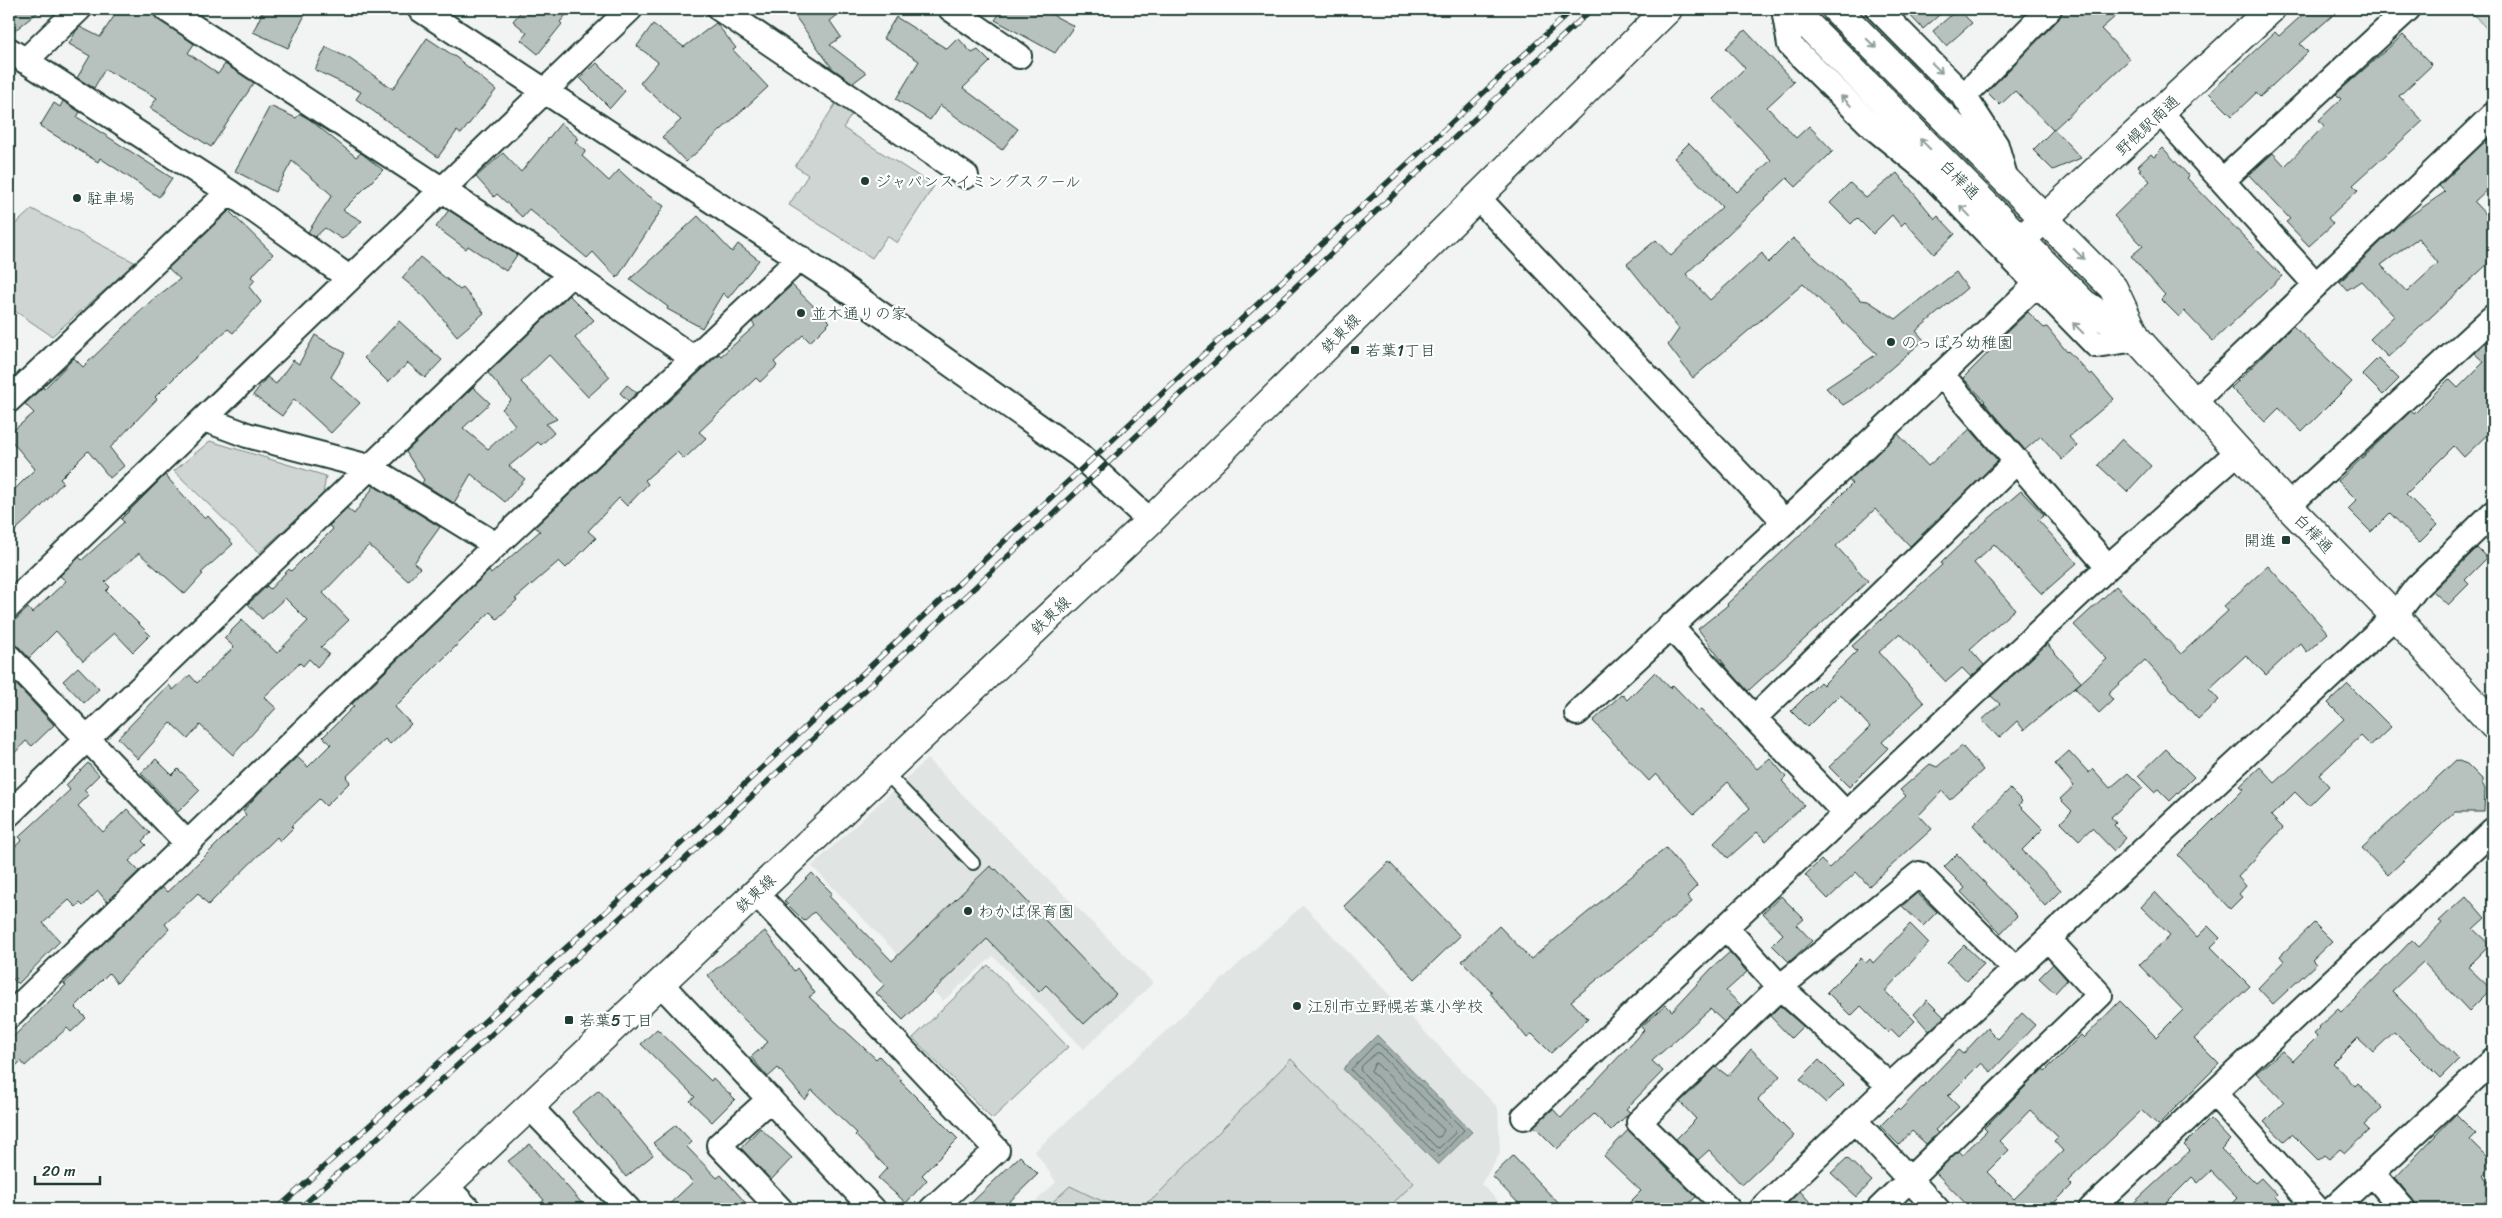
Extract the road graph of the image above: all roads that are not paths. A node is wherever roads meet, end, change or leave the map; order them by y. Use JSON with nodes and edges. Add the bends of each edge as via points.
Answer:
{"nodes":[{"id":1,"x":79,"y":9,"type":"edge"},
{"id":2,"x":166,"y":9,"type":"edge"},
{"id":3,"x":420,"y":9,"type":"edge"},
{"id":4,"x":630,"y":9,"type":"edge"},
{"id":5,"x":720,"y":9,"type":"edge"},
{"id":6,"x":951,"y":9,"type":"edge"},
{"id":7,"x":1668,"y":9,"type":"edge"},
{"id":8,"x":1784,"y":9,"type":"edge"},
{"id":9,"x":1792,"y":9,"type":"edge"},
{"id":10,"x":1836,"y":9,"type":"edge"},
{"id":11,"x":1878,"y":9,"type":"edge"},
{"id":12,"x":2049,"y":9,"type":"edge"},
{"id":13,"x":2271,"y":9,"type":"edge"},
{"id":14,"x":2408,"y":9,"type":"edge"},
{"id":15,"x":17,"y":56,"type":"edge"},
{"id":16,"x":1019,"y":56,"type":"dead end"},
{"id":17,"x":544,"y":90,"type":"junction"},
{"id":18,"x":1964,"y":96,"type":"junction"},
{"id":19,"x":2161,"y":113,"type":"junction"},
{"id":20,"x":2493,"y":114,"type":"edge"},
{"id":21,"x":966,"y":176,"type":"dead end"},
{"id":22,"x":2006,"y":180,"type":"junction"},
{"id":23,"x":2223,"y":180,"type":"junction"},
{"id":24,"x":440,"y":189,"type":"junction"},
{"id":25,"x":229,"y":192,"type":"junction"},
{"id":26,"x":1478,"y":197,"type":"junction"},
{"id":27,"x":2045,"y":219,"type":"junction"},
{"id":28,"x":2021,"y":240,"type":"junction"},
{"id":29,"x":800,"y":258,"type":"junction"},
{"id":30,"x":571,"y":274,"type":"junction"},
{"id":31,"x":349,"y":278,"type":"junction"},
{"id":32,"x":2036,"y":285,"type":"junction"},
{"id":33,"x":2316,"y":285,"type":"junction"},
{"id":34,"x":2493,"y":318,"type":"edge"},
{"id":35,"x":2137,"y":339,"type":"junction"},
{"id":36,"x":694,"y":358,"type":"junction"},
{"id":37,"x":1941,"y":374,"type":"junction"},
{"id":38,"x":9,"y":400,"type":"edge"},
{"id":39,"x":2194,"y":402,"type":"junction"},
{"id":40,"x":204,"y":419,"type":"junction"},
{"id":41,"x":2239,"y":451,"type":"junction"},
{"id":42,"x":2017,"y":461,"type":"junction"},
{"id":43,"x":369,"y":467,"type":"junction"},
{"id":44,"x":2288,"y":506,"type":"junction"},
{"id":45,"x":2493,"y":513,"type":"edge"},
{"id":46,"x":1150,"y":521,"type":"junction"},
{"id":47,"x":1785,"y":522,"type":"junction"},
{"id":48,"x":496,"y":545,"type":"junction"},
{"id":49,"x":2108,"y":567,"type":"junction"},
{"id":50,"x":9,"y":606,"type":"edge"},
{"id":51,"x":2395,"y":616,"type":"junction"},
{"id":52,"x":1670,"y":626,"type":"junction"},
{"id":53,"x":9,"y":657,"type":"edge"},
{"id":54,"x":1577,"y":713,"type":"dead end"},
{"id":55,"x":1754,"y":718,"type":"junction"},
{"id":56,"x":2493,"y":725,"type":"edge"},
{"id":57,"x":88,"y":738,"type":"junction"},
{"id":58,"x":884,"y":771,"type":"junction"},
{"id":59,"x":9,"y":814,"type":"edge"},
{"id":60,"x":1846,"y":814,"type":"junction"},
{"id":61,"x":2493,"y":830,"type":"edge"},
{"id":62,"x":188,"y":844,"type":"junction"},
{"id":63,"x":974,"y":864,"type":"dead end"},
{"id":64,"x":755,"y":892,"type":"junction"},
{"id":65,"x":1726,"y":928,"type":"junction"},
{"id":66,"x":2049,"y":940,"type":"junction"},
{"id":67,"x":2016,"y":970,"type":"junction"},
{"id":68,"x":660,"y":983,"type":"junction"},
{"id":69,"x":1780,"y":987,"type":"junction"},
{"id":70,"x":9,"y":1016,"type":"edge"},
{"id":71,"x":2493,"y":1060,"type":"edge"},
{"id":72,"x":1890,"y":1086,"type":"junction"},
{"id":73,"x":2214,"y":1093,"type":"junction"},
{"id":74,"x":770,"y":1099,"type":"junction"},
{"id":75,"x":529,"y":1106,"type":"junction"},
{"id":76,"x":1524,"y":1117,"type":"dead end"},
{"id":77,"x":1854,"y":1120,"type":"junction"},
{"id":78,"x":2372,"y":1173,"type":"junction"},
{"id":79,"x":1909,"y":1180,"type":"junction"},
{"id":80,"x":445,"y":1185,"type":"junction"},
{"id":81,"x":421,"y":1209,"type":"edge"},
{"id":82,"x":468,"y":1209,"type":"edge"},
{"id":83,"x":628,"y":1209,"type":"edge"},
{"id":84,"x":780,"y":1209,"type":"edge"},
{"id":85,"x":873,"y":1209,"type":"edge"},
{"id":86,"x":932,"y":1209,"type":"edge"},
{"id":87,"x":1728,"y":1209,"type":"edge"},
{"id":88,"x":1762,"y":1209,"type":"edge"},
{"id":89,"x":1879,"y":1209,"type":"edge"},
{"id":90,"x":1936,"y":1209,"type":"edge"},
{"id":91,"x":2091,"y":1209,"type":"edge"},
{"id":92,"x":2317,"y":1209,"type":"edge"},
{"id":93,"x":2333,"y":1209,"type":"edge"},
{"id":94,"x":2404,"y":1209,"type":"edge"}],
"edges":[{"from":1,"to":15,"type":"street"},
{"from":2,"to":24,"type":"street"},
{"from":3,"to":17,"type":"street"},
{"from":4,"to":17,"type":"street"},
{"from":5,"to":21,"type":"street"},
{"from":6,"to":16,"type":"street"},
{"from":7,"to":26,"type":"street","name":"鉄東線"},
{"from":32,"to":8,"type":"street","one_way":true,"via":[[1926,170],[1874,128],[1790,45]]},
{"from":28,"to":9,"type":"street","name":"白樺通","one_way":true},
{"from":10,"to":22,"type":"street","name":"白樺通","one_way":true},
{"from":11,"to":18,"type":"street","one_way":true},
{"from":12,"to":18,"type":"street"},
{"from":13,"to":19,"type":"street","name":"野幌駅南通"},
{"from":14,"to":23,"type":"street"},
{"from":15,"to":25,"type":"street"},
{"from":17,"to":24,"type":"street"},
{"from":17,"to":29,"type":"street"},
{"from":18,"to":22,"type":"street","via":[[1996,145]]},
{"from":19,"to":23,"type":"street"},
{"from":19,"to":27,"type":"street","name":"野幌駅南通"},
{"from":20,"to":33,"type":"street"},
{"from":22,"to":27,"type":"street","name":"白樺通"},
{"from":23,"to":33,"type":"street"},
{"from":24,"to":30,"type":"street"},
{"from":24,"to":31,"type":"street"},
{"from":25,"to":31,"type":"street"},
{"from":25,"to":38,"type":"street"},
{"from":26,"to":46,"type":"street","name":"鉄東線"},
{"from":26,"to":47,"type":"street"},
{"from":27,"to":28,"type":"street","name":"野幌駅南通"},
{"from":27,"to":35,"type":"street","name":"白樺通","one_way":true,"via":[[2112,288]]},
{"from":28,"to":35,"type":"street","name":"白樺通","via":[[2084,304]]},
{"from":29,"to":36,"type":"street"},
{"from":29,"to":46,"type":"street","via":[[1079,455]]},
{"from":30,"to":36,"type":"street"},
{"from":30,"to":43,"type":"street"},
{"from":31,"to":40,"type":"street"},
{"from":35,"to":32,"type":"street","one_way":true,"via":[[2096,345]]},
{"from":32,"to":37,"type":"street"},
{"from":33,"to":39,"type":"street"},
{"from":34,"to":44,"type":"street"},
{"from":35,"to":39,"type":"street","name":"白樺通"},
{"from":36,"to":48,"type":"street"},
{"from":37,"to":42,"type":"street"},
{"from":37,"to":47,"type":"street"},
{"from":39,"to":41,"type":"street","name":"白樺通"},
{"from":40,"to":43,"type":"street","via":[[247,436]]},
{"from":40,"to":50,"type":"street"},
{"from":41,"to":44,"type":"street","name":"白樺通"},
{"from":41,"to":49,"type":"street"},
{"from":42,"to":49,"type":"street"},
{"from":42,"to":55,"type":"street"},
{"from":43,"to":48,"type":"street"},
{"from":43,"to":57,"type":"street"},
{"from":44,"to":51,"type":"street","name":"白樺通"},
{"from":45,"to":51,"type":"street","via":[[2417,587]]},
{"from":46,"to":58,"type":"street","name":"鉄東線"},
{"from":47,"to":52,"type":"street"},
{"from":48,"to":62,"type":"street"},
{"from":49,"to":60,"type":"street"},
{"from":51,"to":56,"type":"street","name":"白樺通"},
{"from":51,"to":66,"type":"street"},
{"from":52,"to":54,"type":"street"},
{"from":52,"to":55,"type":"street"},
{"from":53,"to":57,"type":"street"},
{"from":55,"to":60,"type":"street"},
{"from":57,"to":59,"type":"street"},
{"from":57,"to":62,"type":"street"},
{"from":58,"to":63,"type":"lane"},
{"from":58,"to":64,"type":"street","name":"鉄東線"},
{"from":60,"to":65,"type":"street"},
{"from":61,"to":73,"type":"street"},
{"from":62,"to":70,"type":"street"},
{"from":64,"to":68,"type":"street","name":"鉄東線"},
{"from":64,"to":86,"type":"street","via":[[997,1150]]},
{"from":65,"to":69,"type":"street"},
{"from":65,"to":76,"type":"street"},
{"from":66,"to":67,"type":"street"},
{"from":66,"to":79,"type":"street","via":[[2100,995]]},
{"from":67,"to":69,"type":"street","via":[[1919,874]]},
{"from":67,"to":72,"type":"street"},
{"from":68,"to":74,"type":"street"},
{"from":68,"to":75,"type":"street","name":"鉄東線"},
{"from":69,"to":72,"type":"street"},
{"from":69,"to":87,"type":"street","via":[[1638,1122]]},
{"from":71,"to":78,"type":"street"},
{"from":72,"to":77,"type":"street"},
{"from":73,"to":91,"type":"street"},
{"from":73,"to":92,"type":"street"},
{"from":74,"to":84,"type":"street","via":[[719,1145]]},
{"from":74,"to":85,"type":"street"},
{"from":75,"to":80,"type":"street","name":"鉄東線"},
{"from":75,"to":83,"type":"street"},
{"from":77,"to":79,"type":"street"},
{"from":77,"to":88,"type":"street"},
{"from":78,"to":93,"type":"street"},
{"from":78,"to":94,"type":"street"},
{"from":79,"to":89,"type":"street"},
{"from":79,"to":90,"type":"street"},
{"from":80,"to":81,"type":"street","name":"鉄東線"},
{"from":80,"to":82,"type":"street"}]}
